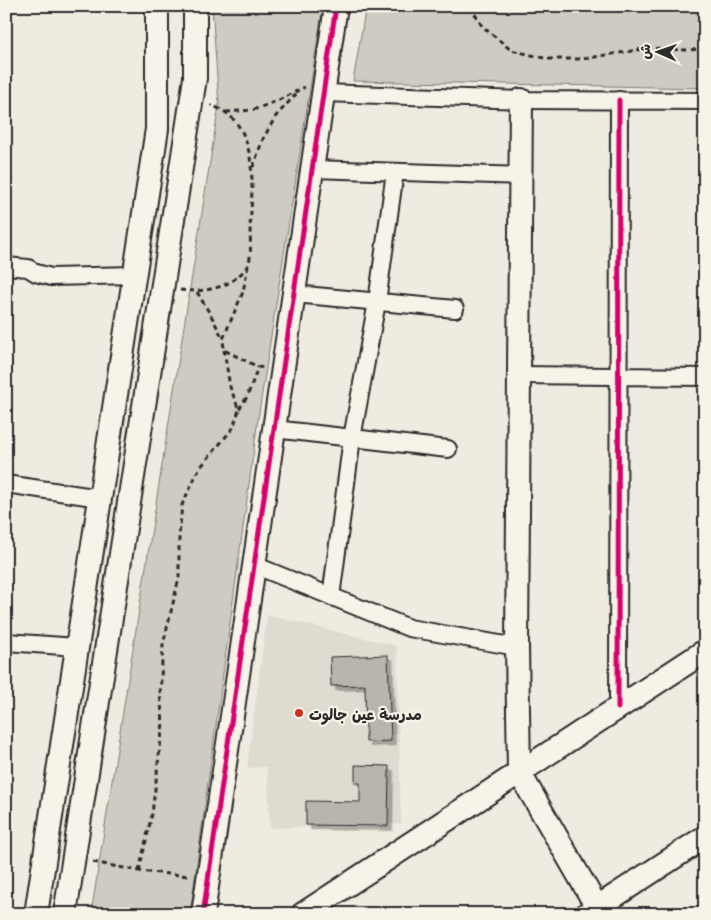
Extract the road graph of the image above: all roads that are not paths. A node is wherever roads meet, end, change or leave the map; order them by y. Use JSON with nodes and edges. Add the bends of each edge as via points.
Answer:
{"nodes":[{"id":1,"x":158,"y":6,"type":"edge"},
{"id":2,"x":195,"y":6,"type":"edge"},
{"id":3,"x":336,"y":6,"type":"edge"},
{"id":4,"x":325,"y":85,"type":"junction"},
{"id":5,"x":521,"y":100,"type":"junction"},
{"id":6,"x":619,"y":100,"type":"junction"},
{"id":7,"x":705,"y":101,"type":"edge"},
{"id":8,"x":312,"y":169,"type":"junction"},
{"id":9,"x":395,"y":172,"type":"junction"},
{"id":10,"x":520,"y":176,"type":"junction"},
{"id":11,"x":6,"y":266,"type":"edge"},
{"id":12,"x":134,"y":275,"type":"junction"},
{"id":13,"x":294,"y":294,"type":"junction"},
{"id":14,"x":377,"y":302,"type":"junction"},
{"id":15,"x":455,"y":309,"type":"dead end"},
{"id":16,"x":519,"y":375,"type":"junction"},
{"id":17,"x":617,"y":376,"type":"junction"},
{"id":18,"x":705,"y":377,"type":"edge"},
{"id":19,"x":274,"y":429,"type":"junction"},
{"id":20,"x":352,"y":438,"type":"junction"},
{"id":21,"x":448,"y":449,"type":"dead end"},
{"id":22,"x":6,"y":484,"type":"edge"},
{"id":23,"x":100,"y":498,"type":"junction"},
{"id":24,"x":254,"y":565,"type":"junction"},
{"id":25,"x":331,"y":597,"type":"junction"},
{"id":26,"x":6,"y":642,"type":"edge"},
{"id":27,"x":77,"y":646,"type":"junction"},
{"id":28,"x":517,"y":647,"type":"junction"},
{"id":29,"x":705,"y":651,"type":"edge"},
{"id":30,"x":618,"y":708,"type":"junction"},
{"id":31,"x":519,"y":772,"type":"junction"},
{"id":32,"x":705,"y":837,"type":"edge"},
{"id":33,"x":595,"y":911,"type":"edge"},
{"id":34,"x":36,"y":914,"type":"edge"},
{"id":35,"x":65,"y":914,"type":"edge"},
{"id":36,"x":203,"y":914,"type":"edge"},
{"id":37,"x":303,"y":914,"type":"edge"}],
"edges":[{"from":1,"to":12,"type":"main road","via":[[157,128]]},
{"from":2,"to":35,"type":"main road","via":[[195,78]]},
{"from":3,"to":4,"type":"main road"},
{"from":4,"to":5,"type":"street"},
{"from":4,"to":8,"type":"main road"},
{"from":5,"to":6,"type":"street"},
{"from":5,"to":10,"type":"main road"},
{"from":6,"to":7,"type":"street"},
{"from":6,"to":17,"type":"street"},
{"from":8,"to":9,"type":"street"},
{"from":8,"to":13,"type":"main road"},
{"from":9,"to":10,"type":"street"},
{"from":9,"to":14,"type":"street"},
{"from":10,"to":16,"type":"main road"},
{"from":11,"to":12,"type":"street","via":[[28,268],[51,277]]},
{"from":12,"to":23,"type":"main road"},
{"from":13,"to":14,"type":"street"},
{"from":13,"to":19,"type":"main road"},
{"from":14,"to":15,"type":"street"},
{"from":14,"to":20,"type":"street"},
{"from":16,"to":17,"type":"street"},
{"from":16,"to":28,"type":"main road"},
{"from":17,"to":18,"type":"street"},
{"from":17,"to":30,"type":"street"},
{"from":19,"to":20,"type":"street"},
{"from":19,"to":24,"type":"main road"},
{"from":20,"to":21,"type":"street"},
{"from":20,"to":25,"type":"street"},
{"from":22,"to":23,"type":"street"},
{"from":23,"to":27,"type":"main road"},
{"from":24,"to":25,"type":"street"},
{"from":24,"to":36,"type":"main road"},
{"from":25,"to":28,"type":"street","via":[[408,628]]},
{"from":26,"to":27,"type":"street"},
{"from":27,"to":34,"type":"main road"},
{"from":28,"to":31,"type":"main road"},
{"from":29,"to":30,"type":"main road"},
{"from":30,"to":31,"type":"main road"},
{"from":31,"to":33,"type":"main road"},
{"from":31,"to":37,"type":"main road"},
{"from":32,"to":33,"type":"main road"}]}
